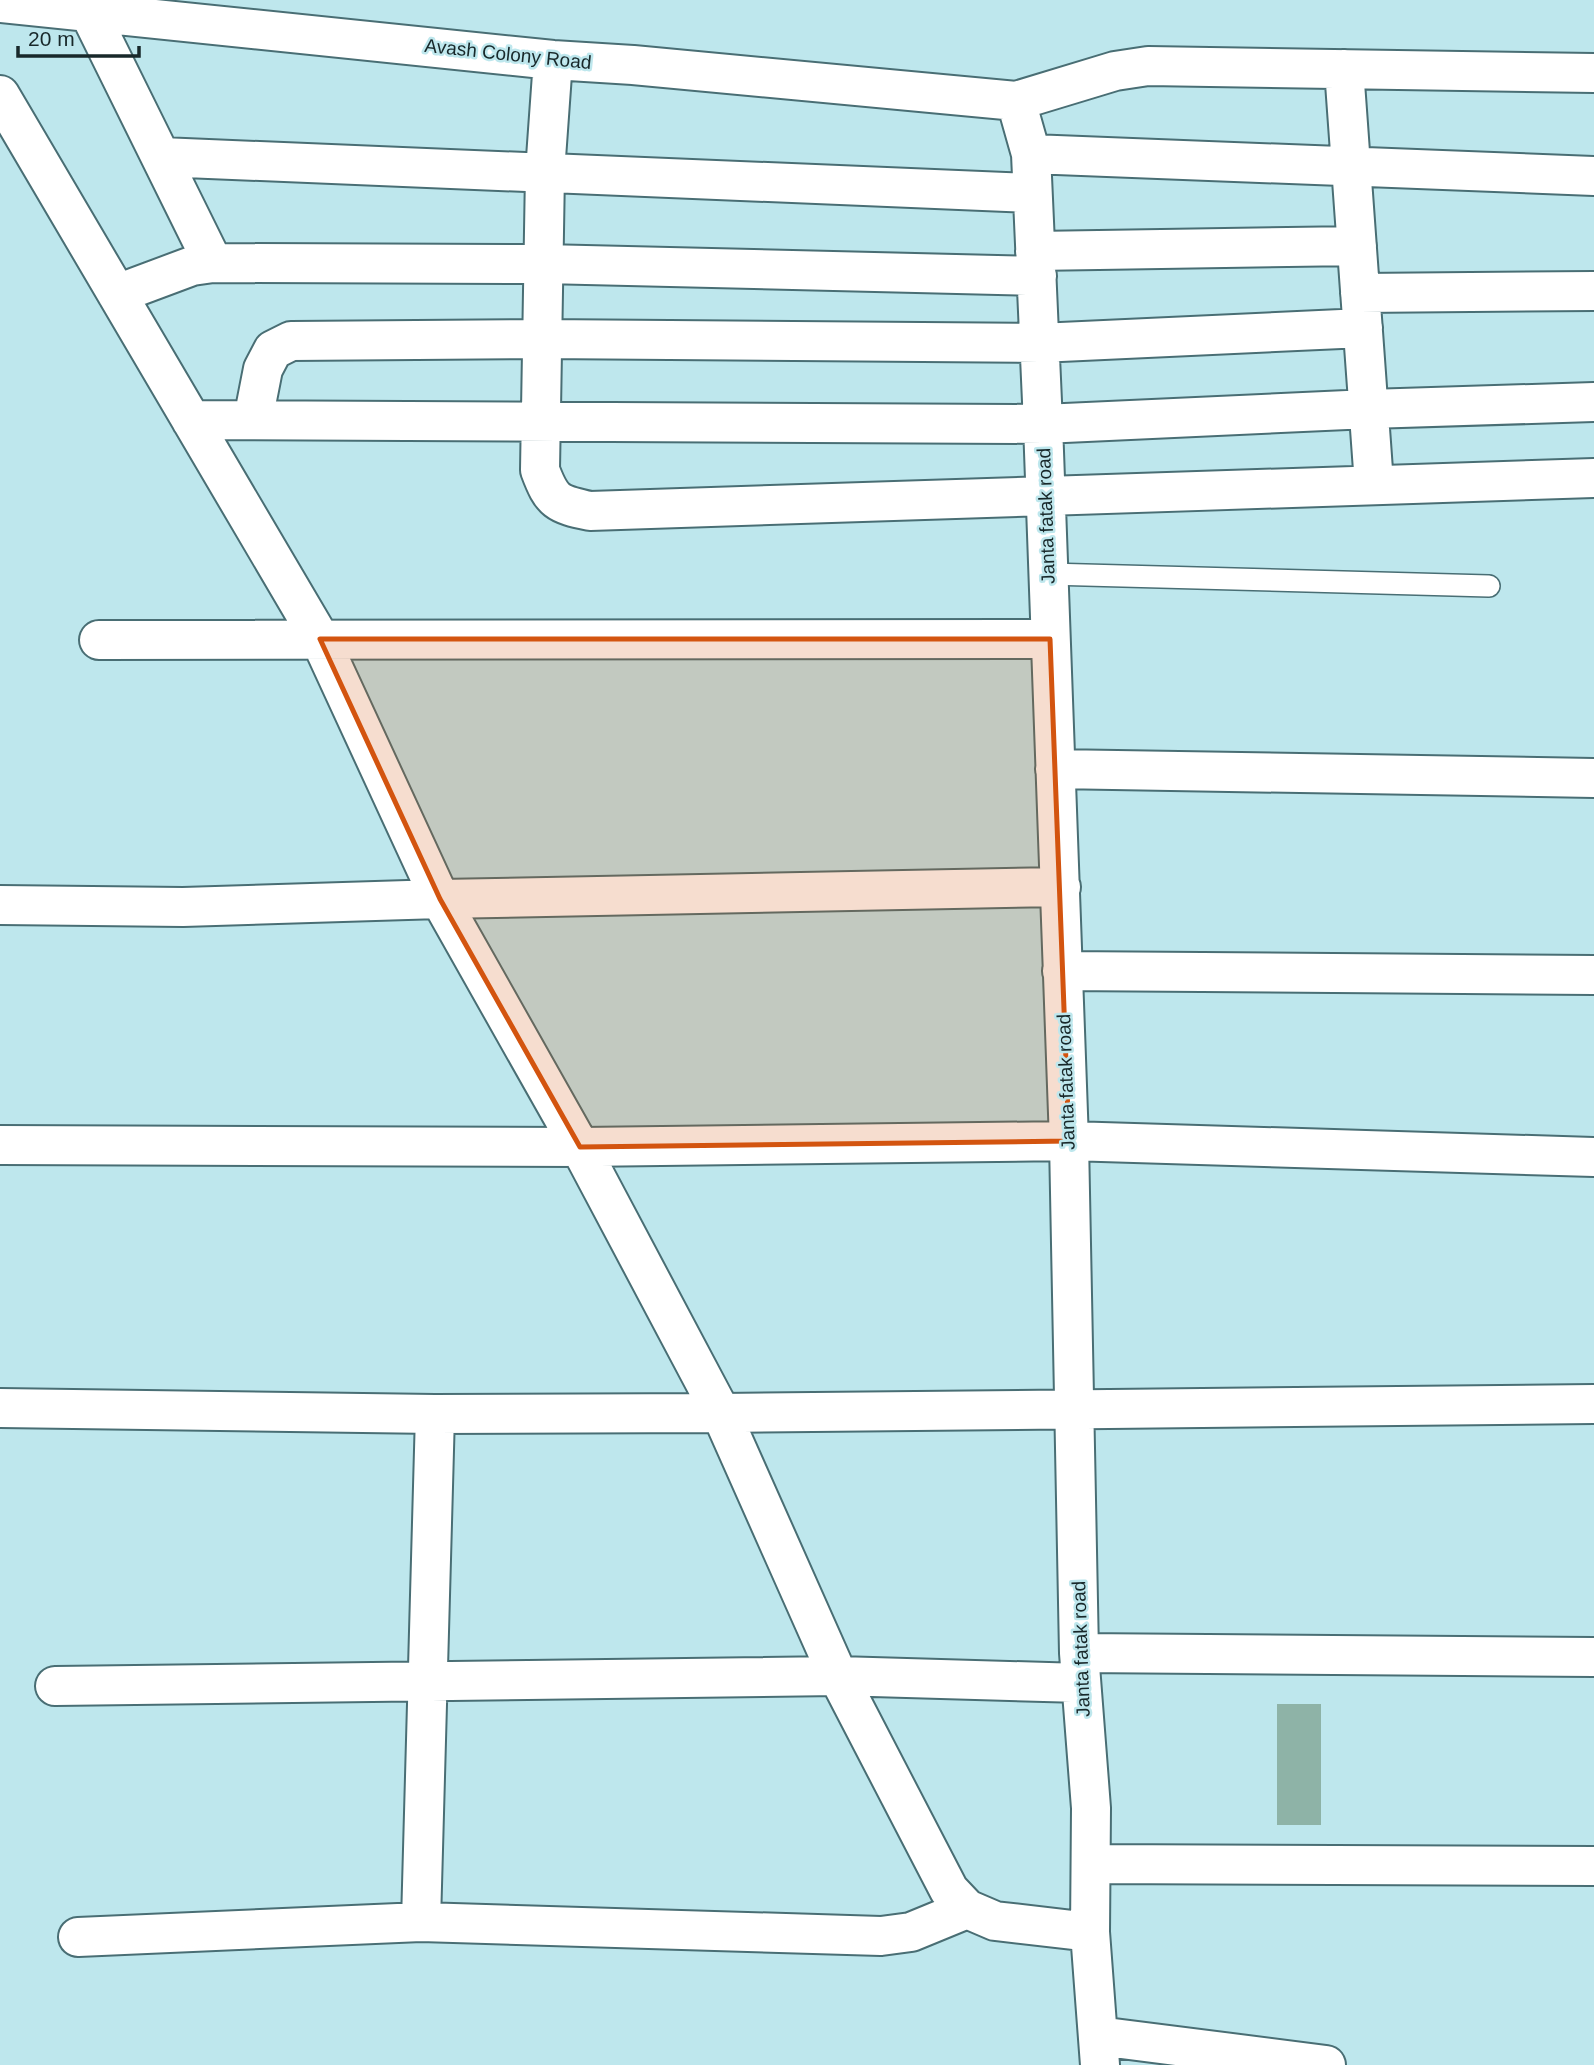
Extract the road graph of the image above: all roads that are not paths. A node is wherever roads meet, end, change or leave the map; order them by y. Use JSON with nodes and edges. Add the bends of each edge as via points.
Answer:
{"nodes":[{"id":1,"x":0,"y":3,"type":"edge"},
{"id":2,"x":89,"y":12,"type":"junction"},
{"id":3,"x":553,"y":60,"type":"junction"},
{"id":4,"x":1344,"y":69,"type":"junction"},
{"id":5,"x":1594,"y":73,"type":"edge"},
{"id":6,"x":0,"y":95,"type":"edge"},
{"id":7,"x":1016,"y":102,"type":"junction"},
{"id":8,"x":1031,"y":154,"type":"junction"},
{"id":9,"x":161,"y":157,"type":"junction"},
{"id":10,"x":1351,"y":167,"type":"junction"},
{"id":11,"x":545,"y":172,"type":"junction"},
{"id":12,"x":1594,"y":176,"type":"edge"},
{"id":13,"x":1032,"y":193,"type":"junction"},
{"id":14,"x":1357,"y":246,"type":"junction"},
{"id":15,"x":213,"y":263,"type":"junction"},
{"id":16,"x":1036,"y":263,"type":"junction"},
{"id":17,"x":544,"y":264,"type":"junction"},
{"id":18,"x":1594,"y":291,"type":"edge"},
{"id":19,"x":117,"y":294,"type":"junction"},
{"id":20,"x":1362,"y":311,"type":"junction"},
{"id":21,"x":543,"y":339,"type":"junction"},
{"id":22,"x":1039,"y":343,"type":"junction"},
{"id":23,"x":1594,"y":402,"type":"edge"},
{"id":24,"x":1369,"y":409,"type":"junction"},
{"id":25,"x":191,"y":420,"type":"junction"},
{"id":26,"x":253,"y":420,"type":"junction"},
{"id":27,"x":541,"y":421,"type":"junction"},
{"id":28,"x":1043,"y":424,"type":"junction"},
{"id":29,"x":1594,"y":478,"type":"edge"},
{"id":30,"x":1374,"y":484,"type":"junction"},
{"id":31,"x":1045,"y":498,"type":"junction"},
{"id":32,"x":1048,"y":574,"type":"junction"},
{"id":33,"x":1489,"y":586,"type":"dead end"},
{"id":34,"x":320,"y":639,"type":"junction"},
{"id":35,"x":1050,"y":639,"type":"junction"},
{"id":36,"x":99,"y":640,"type":"dead end"},
{"id":37,"x":1055,"y":769,"type":"junction"},
{"id":38,"x":1594,"y":778,"type":"edge"},
{"id":39,"x":1061,"y":887,"type":"junction"},
{"id":40,"x":440,"y":899,"type":"junction"},
{"id":41,"x":0,"y":905,"type":"edge"},
{"id":42,"x":1062,"y":971,"type":"junction"},
{"id":43,"x":1594,"y":975,"type":"edge"},
{"id":44,"x":1069,"y":1141,"type":"junction"},
{"id":45,"x":0,"y":1145,"type":"edge"},
{"id":46,"x":580,"y":1147,"type":"junction"},
{"id":47,"x":1594,"y":1157,"type":"edge"},
{"id":48,"x":1594,"y":1404,"type":"edge"},
{"id":49,"x":0,"y":1408,"type":"edge"},
{"id":50,"x":1076,"y":1409,"type":"junction"},
{"id":51,"x":721,"y":1413,"type":"junction"},
{"id":52,"x":435,"y":1414,"type":"junction"},
{"id":53,"x":1594,"y":1657,"type":"edge"},
{"id":54,"x":1080,"y":1668,"type":"junction"},
{"id":55,"x":838,"y":1676,"type":"junction"},
{"id":56,"x":428,"y":1682,"type":"junction"},
{"id":57,"x":55,"y":1686,"type":"dead end"},
{"id":58,"x":1092,"y":1864,"type":"junction"},
{"id":59,"x":1594,"y":1866,"type":"edge"},
{"id":60,"x":967,"y":1909,"type":"junction"},
{"id":61,"x":422,"y":1922,"type":"junction"},
{"id":62,"x":1090,"y":1932,"type":"junction"},
{"id":63,"x":78,"y":1937,"type":"dead end"},
{"id":64,"x":1099,"y":2051,"type":"edge"},
{"id":65,"x":1326,"y":2065,"type":"edge"}],
"edges":[{"from":1,"to":2,"type":"street","name":"Avash Colony Road"},
{"from":2,"to":3,"type":"street","name":"Avash Colony Road"},
{"from":2,"to":9,"type":"street"},
{"from":3,"to":7,"type":"street","name":"Avash Colony Road"},
{"from":3,"to":11,"type":"street"},
{"from":4,"to":5,"type":"street"},
{"from":4,"to":7,"type":"street","via":[[1149,66],[1115,71]]},
{"from":4,"to":10,"type":"street"},
{"from":6,"to":19,"type":"street"},
{"from":7,"to":8,"type":"street","name":"Janta fatak road"},
{"from":8,"to":10,"type":"street"},
{"from":8,"to":13,"type":"street","name":"Janta fatak road"},
{"from":9,"to":11,"type":"street"},
{"from":9,"to":15,"type":"street"},
{"from":10,"to":12,"type":"street"},
{"from":10,"to":14,"type":"street"},
{"from":11,"to":13,"type":"street"},
{"from":11,"to":17,"type":"street"},
{"from":13,"to":16,"type":"street","name":"Janta fatak road"},
{"from":14,"to":16,"type":"street"},
{"from":14,"to":20,"type":"street"},
{"from":15,"to":17,"type":"street"},
{"from":15,"to":19,"type":"street","via":[[192,266]]},
{"from":16,"to":17,"type":"street"},
{"from":16,"to":22,"type":"street","name":"Janta fatak road"},
{"from":17,"to":21,"type":"street"},
{"from":18,"to":20,"type":"street"},
{"from":19,"to":25,"type":"street"},
{"from":20,"to":22,"type":"street"},
{"from":20,"to":24,"type":"street"},
{"from":21,"to":22,"type":"street"},
{"from":21,"to":26,"type":"street","via":[[290,341],[273,350],[263,369]]},
{"from":21,"to":27,"type":"street"},
{"from":22,"to":28,"type":"street","name":"Janta fatak road"},
{"from":23,"to":24,"type":"street"},
{"from":24,"to":28,"type":"street"},
{"from":24,"to":30,"type":"street"},
{"from":25,"to":26,"type":"street"},
{"from":25,"to":34,"type":"street"},
{"from":26,"to":27,"type":"street"},
{"from":27,"to":28,"type":"street"},
{"from":27,"to":31,"type":"street","via":[[540,470],[548,494],[565,505],[590,511]]},
{"from":28,"to":31,"type":"street","name":"Janta fatak road"},
{"from":29,"to":30,"type":"street"},
{"from":30,"to":31,"type":"street"},
{"from":31,"to":32,"type":"street","name":"Janta fatak road"},
{"from":32,"to":33,"type":"lane"},
{"from":32,"to":35,"type":"street","name":"Janta fatak road"},
{"from":34,"to":35,"type":"street"},
{"from":34,"to":36,"type":"street"},
{"from":34,"to":40,"type":"street"},
{"from":35,"to":37,"type":"street","name":"Janta fatak road"},
{"from":37,"to":38,"type":"street"},
{"from":37,"to":39,"type":"street","name":"Janta fatak road"},
{"from":39,"to":40,"type":"street"},
{"from":39,"to":42,"type":"street","name":"Janta fatak road"},
{"from":40,"to":41,"type":"street","via":[[183,907]]},
{"from":40,"to":46,"type":"street"},
{"from":42,"to":43,"type":"street"},
{"from":42,"to":44,"type":"street","name":"Janta fatak road"},
{"from":44,"to":46,"type":"street"},
{"from":44,"to":47,"type":"street"},
{"from":44,"to":50,"type":"street","name":"Janta fatak road"},
{"from":45,"to":46,"type":"street"},
{"from":46,"to":51,"type":"street"},
{"from":48,"to":50,"type":"street"},
{"from":49,"to":52,"type":"street"},
{"from":50,"to":51,"type":"street"},
{"from":50,"to":54,"type":"street","name":"Janta fatak road"},
{"from":51,"to":52,"type":"street"},
{"from":51,"to":55,"type":"street"},
{"from":52,"to":56,"type":"street"},
{"from":53,"to":54,"type":"street"},
{"from":54,"to":55,"type":"street"},
{"from":54,"to":58,"type":"street","name":"Janta fatak road"},
{"from":55,"to":56,"type":"street"},
{"from":55,"to":60,"type":"street","via":[[949,1891]]},
{"from":56,"to":57,"type":"street"},
{"from":56,"to":61,"type":"street"},
{"from":58,"to":59,"type":"street"},
{"from":58,"to":62,"type":"street","name":"Janta fatak road"},
{"from":60,"to":61,"type":"street","via":[[911,1933],[881,1936]]},
{"from":60,"to":62,"type":"street","via":[[995,1921]]},
{"from":61,"to":63,"type":"street"},
{"from":62,"to":64,"type":"street","name":"Janta fatak road"},
{"from":64,"to":65,"type":"street"}]}
